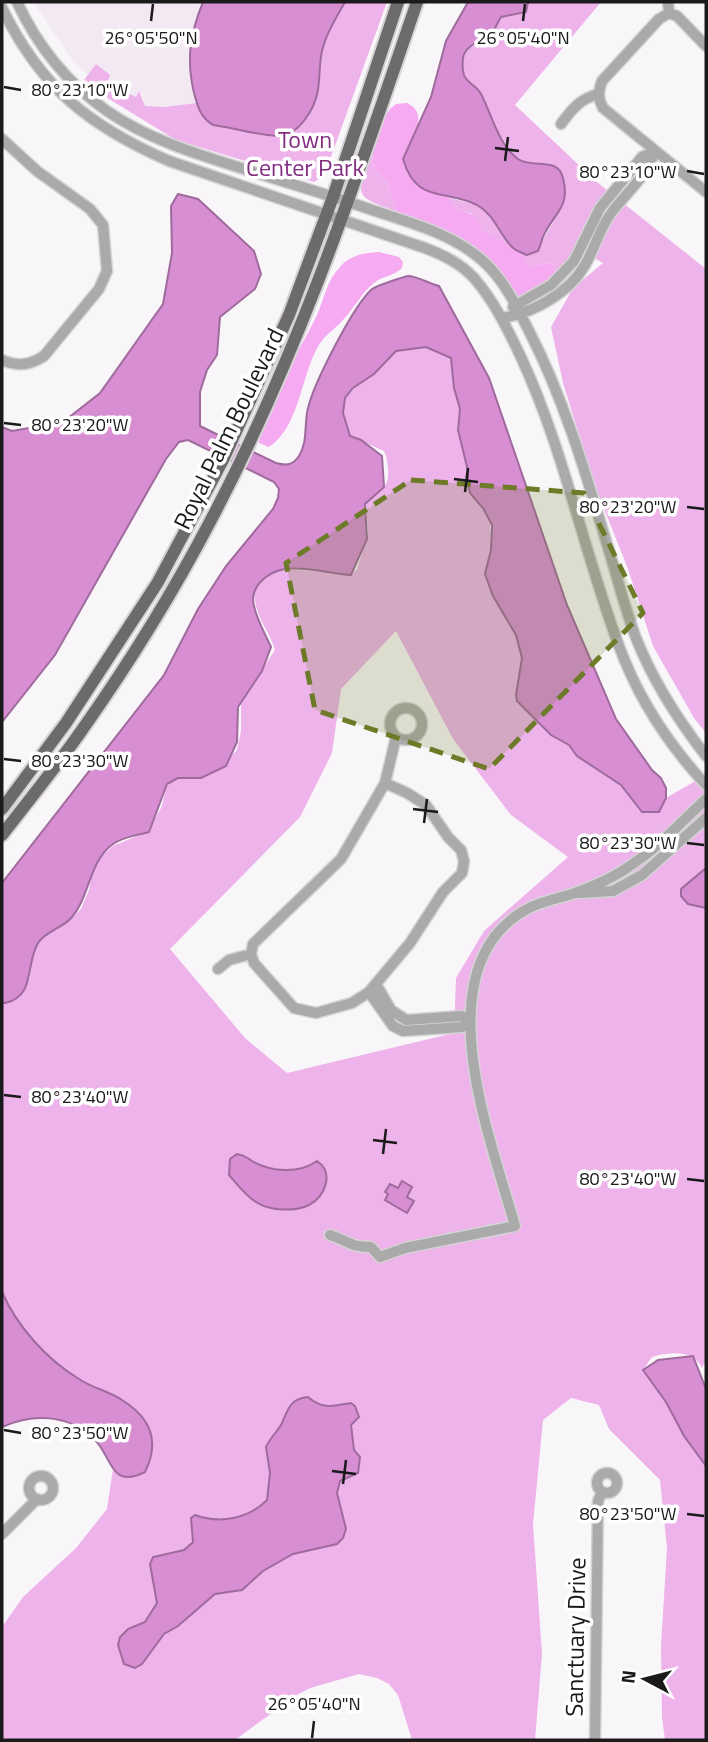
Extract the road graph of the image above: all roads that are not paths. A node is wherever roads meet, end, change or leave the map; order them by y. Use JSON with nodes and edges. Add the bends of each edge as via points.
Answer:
{"nodes":[{"id":1,"x":17,"y":2,"type":"edge"},
{"id":2,"x":398,"y":2,"type":"edge"},
{"id":3,"x":417,"y":2,"type":"edge"},
{"id":4,"x":668,"y":2,"type":"edge"},
{"id":5,"x":2,"y":8,"type":"edge"},
{"id":6,"x":669,"y":13,"type":"junction"},
{"id":7,"x":706,"y":47,"type":"edge"},
{"id":8,"x":79,"y":88,"type":"junction"},
{"id":9,"x":598,"y":94,"type":"junction"},
{"id":10,"x":69,"y":102,"type":"junction"},
{"id":11,"x":561,"y":124,"type":"dead end"},
{"id":12,"x":2,"y":139,"type":"edge"},
{"id":13,"x":655,"y":151,"type":"junction"},
{"id":14,"x":632,"y":170,"type":"junction"},
{"id":15,"x":640,"y":177,"type":"junction"},
{"id":16,"x":706,"y":192,"type":"edge"},
{"id":17,"x":333,"y":197,"type":"junction"},
{"id":18,"x":348,"y":202,"type":"junction"},
{"id":19,"x":326,"y":214,"type":"junction"},
{"id":20,"x":342,"y":219,"type":"junction"},
{"id":21,"x":515,"y":305,"type":"junction"},
{"id":22,"x":521,"y":315,"type":"junction"},
{"id":23,"x":502,"y":318,"type":"junction"},
{"id":24,"x":2,"y":360,"type":"edge"},
{"id":25,"x":396,"y":737,"type":"dead end"},
{"id":26,"x":706,"y":756,"type":"edge"},
{"id":27,"x":385,"y":783,"type":"junction"},
{"id":28,"x":706,"y":785,"type":"edge"},
{"id":29,"x":706,"y":799,"type":"edge"},
{"id":30,"x":2,"y":809,"type":"edge"},
{"id":31,"x":706,"y":818,"type":"edge"},
{"id":32,"x":2,"y":835,"type":"edge"},
{"id":33,"x":575,"y":893,"type":"junction"},
{"id":34,"x":251,"y":954,"type":"junction"},
{"id":35,"x":218,"y":969,"type":"dead end"},
{"id":36,"x":372,"y":988,"type":"junction"},
{"id":37,"x":470,"y":1023,"type":"junction"},
{"id":38,"x":330,"y":1236,"type":"dead end"},
{"id":39,"x":602,"y":1492,"type":"dead end"},
{"id":40,"x":37,"y":1499,"type":"dead end"},
{"id":41,"x":2,"y":1534,"type":"edge"},
{"id":42,"x":595,"y":1740,"type":"edge"}],
"edges":[{"from":1,"to":8,"type":"street","via":[[52,61]]},
{"from":2,"to":17,"type":"main road","name":"Royal Palm Boulevard"},
{"from":3,"to":18,"type":"main road","name":"Royal Palm Boulevard"},
{"from":4,"to":6,"type":"street"},
{"from":5,"to":10,"type":"street","via":[[20,43]]},
{"from":6,"to":7,"type":"street"},
{"from":6,"to":9,"type":"street","via":[[602,80]]},
{"from":8,"to":10,"type":"street"},
{"from":8,"to":17,"type":"street","via":[[123,121],[165,142]]},
{"from":9,"to":11,"type":"street","via":[[585,98]]},
{"from":9,"to":13,"type":"street","via":[[603,108]]},
{"from":10,"to":19,"type":"street","via":[[105,130],[156,156]]},
{"from":12,"to":24,"type":"street","via":[[90,209],[103,225],[107,271],[99,289],[44,356],[22,365]]},
{"from":13,"to":14,"type":"street","via":[[642,157]]},
{"from":13,"to":15,"type":"street"},
{"from":13,"to":16,"type":"street"},
{"from":14,"to":15,"type":"street"},
{"from":14,"to":21,"type":"street","via":[[600,208],[574,261],[551,285]]},
{"from":15,"to":22,"type":"street","via":[[610,215],[584,268],[558,294]]},
{"from":17,"to":18,"type":"street"},
{"from":17,"to":19,"type":"main road","name":"Royal Palm Boulevard"},
{"from":18,"to":20,"type":"main road","name":"Royal Palm Boulevard"},
{"from":18,"to":21,"type":"street","via":[[464,248],[492,269]]},
{"from":19,"to":20,"type":"street"},
{"from":19,"to":30,"type":"main road","name":"Royal Palm Boulevard","via":[[289,315],[237,431],[158,582],[66,723]]},
{"from":20,"to":23,"type":"street","via":[[447,257],[475,279]]},
{"from":20,"to":32,"type":"main road","name":"Royal Palm Boulevard","via":[[290,353],[212,518],[140,643]]},
{"from":21,"to":22,"type":"street"},
{"from":21,"to":23,"type":"street"},
{"from":22,"to":23,"type":"street"},
{"from":22,"to":26,"type":"street","via":[[570,425],[636,638],[674,712]]},
{"from":23,"to":28,"type":"street","via":[[553,435],[619,648],[657,722]]},
{"from":25,"to":27,"type":"street"},
{"from":27,"to":34,"type":"street","via":[[341,859],[253,944]]},
{"from":27,"to":36,"type":"street","via":[[426,805],[461,850],[464,861],[462,873]]},
{"from":29,"to":33,"type":"street","via":[[634,863]]},
{"from":31,"to":33,"type":"street","via":[[642,875],[613,891]]},
{"from":33,"to":37,"type":"street","via":[[532,907],[492,942],[479,965]]},
{"from":34,"to":35,"type":"street","via":[[229,960]]},
{"from":34,"to":36,"type":"street","via":[[295,1008],[316,1013],[335,1009]]},
{"from":36,"to":37,"type":"street","via":[[403,1031]]},
{"from":37,"to":38,"type":"street","via":[[476,1084],[515,1226],[415,1245],[380,1257],[371,1247],[353,1246]]},
{"from":39,"to":42,"type":"street","name":"Sanctuary Drive","via":[[598,1501]]},
{"from":40,"to":41,"type":"street"}]}
